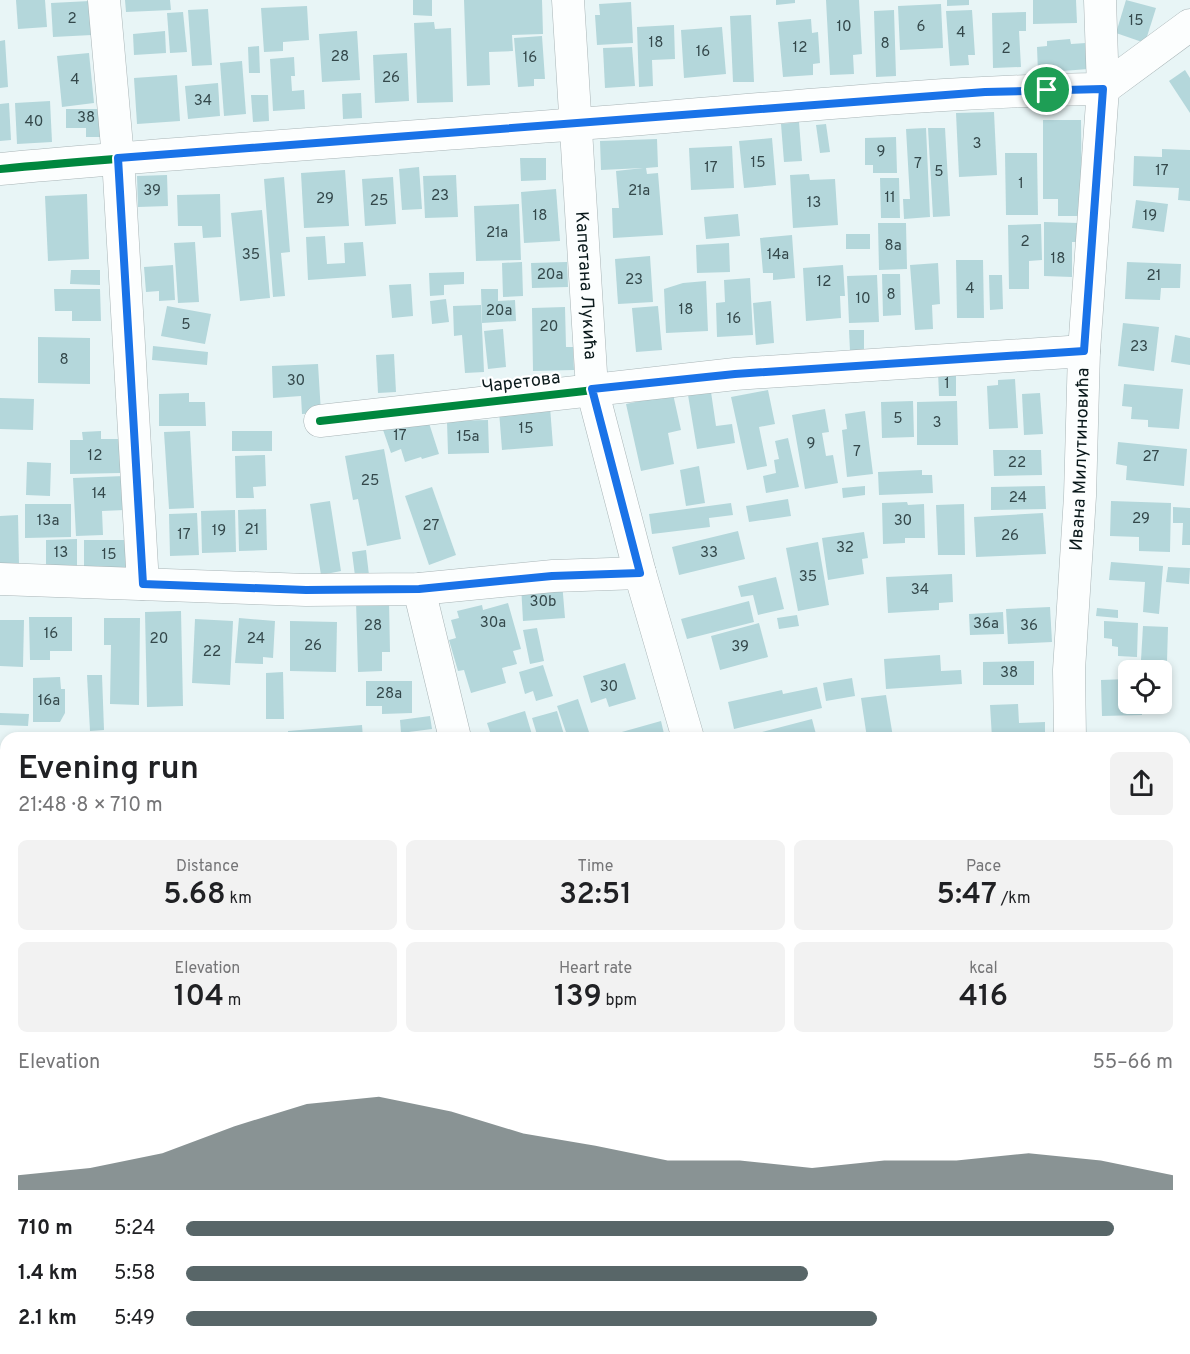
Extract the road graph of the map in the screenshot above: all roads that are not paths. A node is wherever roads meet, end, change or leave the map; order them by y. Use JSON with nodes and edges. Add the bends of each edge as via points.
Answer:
{"nodes":[{"id":1,"x":104,"y":0,"type":"edge"},
{"id":2,"x":568,"y":0,"type":"edge"},
{"id":3,"x":1100,"y":0,"type":"edge"},
{"id":4,"x":1190,"y":25,"type":"edge"},
{"id":5,"x":1103,"y":89,"type":"junction"},
{"id":6,"x":575,"y":124,"type":"junction"},
{"id":7,"x":118,"y":158,"type":"junction"},
{"id":8,"x":0,"y":169,"type":"edge"},
{"id":9,"x":1084,"y":351,"type":"junction"},
{"id":10,"x":592,"y":389,"type":"junction"},
{"id":11,"x":320,"y":421,"type":"dead end"},
{"id":12,"x":640,"y":573,"type":"junction"},
{"id":13,"x":0,"y":579,"type":"edge"},
{"id":14,"x":143,"y":584,"type":"junction"},
{"id":15,"x":419,"y":589,"type":"junction"},
{"id":16,"x":454,"y":732,"type":"edge"},
{"id":17,"x":686,"y":732,"type":"edge"},
{"id":18,"x":1070,"y":732,"type":"edge"}],
"edges":[{"from":1,"to":7,"type":"street"},
{"from":2,"to":6,"type":"street","name":"Капетана Лукића"},
{"from":3,"to":5,"type":"street","name":"Ивана Милутиновића"},
{"from":4,"to":5,"type":"street"},
{"from":5,"to":6,"type":"street","via":[[985,92]]},
{"from":5,"to":9,"type":"street","name":"Ивана Милутиновића"},
{"from":6,"to":7,"type":"street"},
{"from":6,"to":10,"type":"street","name":"Капетана Лукића"},
{"from":7,"to":8,"type":"street"},
{"from":7,"to":14,"type":"street"},
{"from":9,"to":10,"type":"street","name":"Чаретова","via":[[735,374]]},
{"from":9,"to":18,"type":"street","name":"Ивана Милутиновића","via":[[1069,670]]},
{"from":10,"to":11,"type":"street","name":"Чаретова"},
{"from":10,"to":12,"type":"street","name":"Капетана Лукића"},
{"from":12,"to":15,"type":"street","via":[[552,576]]},
{"from":12,"to":17,"type":"street","name":"Капетана Лукића"},
{"from":13,"to":14,"type":"street"},
{"from":14,"to":15,"type":"street","via":[[306,590]]},
{"from":15,"to":16,"type":"street"}]}
